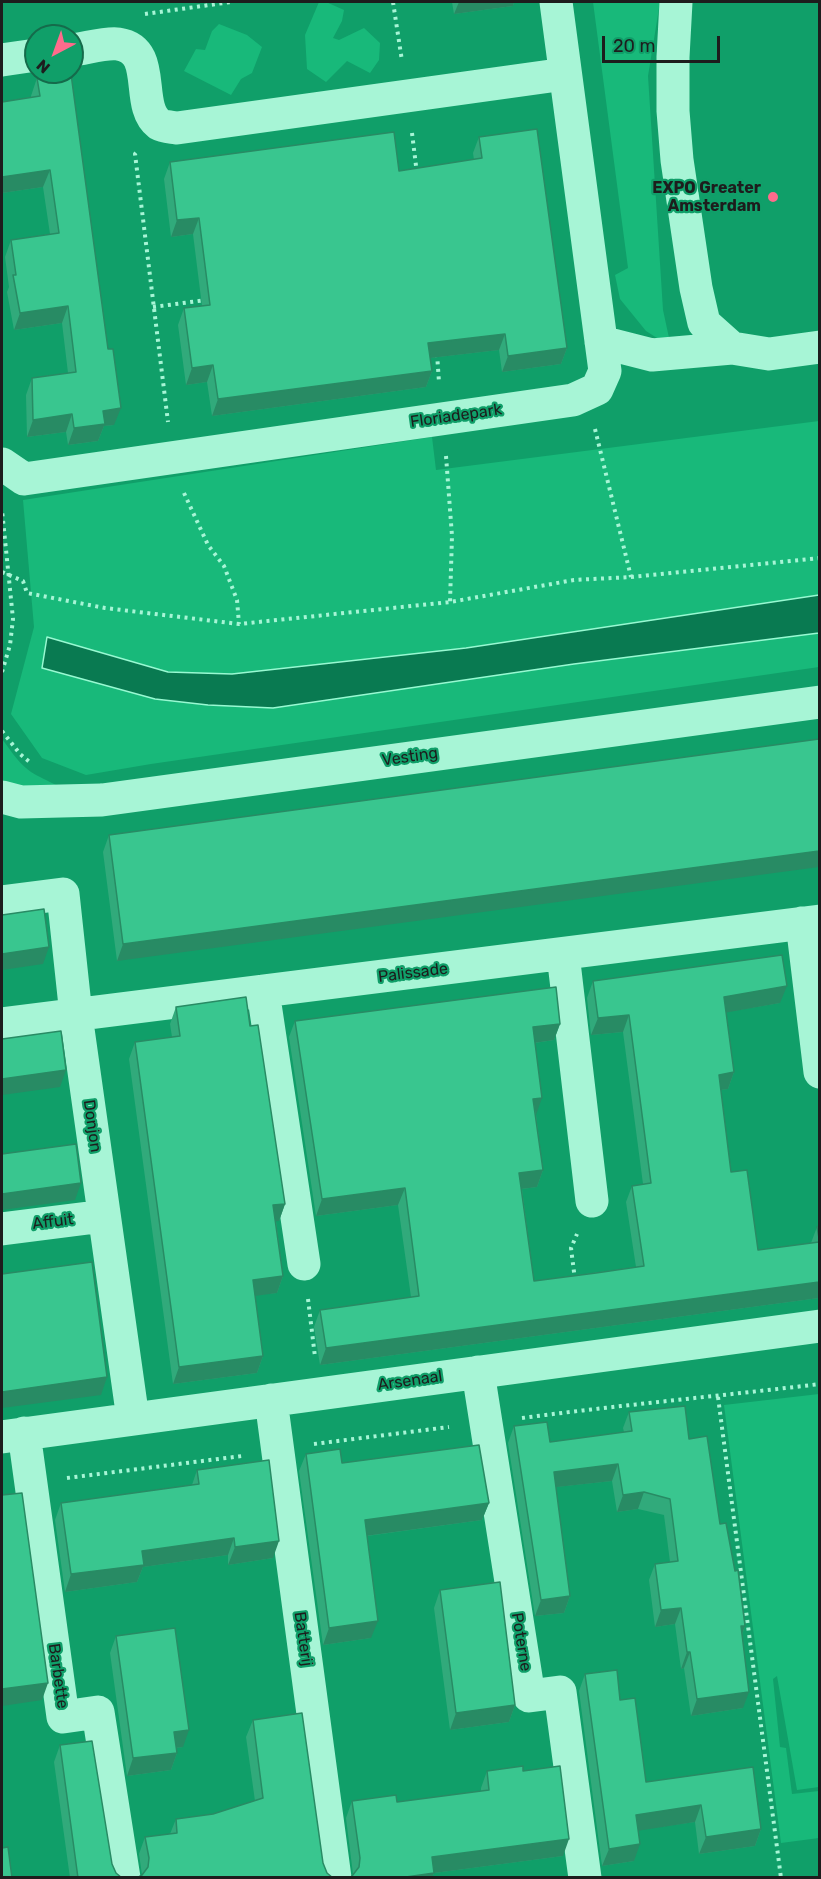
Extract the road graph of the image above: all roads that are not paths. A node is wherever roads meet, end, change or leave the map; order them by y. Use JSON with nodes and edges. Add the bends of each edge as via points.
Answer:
{"nodes":[{"id":1,"x":556,"y":2,"type":"edge"},
{"id":2,"x":676,"y":2,"type":"edge"},
{"id":3,"x":84,"y":48,"type":"edge"},
{"id":4,"x":24,"y":57,"type":"edge"},
{"id":5,"x":2,"y":60,"type":"edge"},
{"id":6,"x":565,"y":74,"type":"junction"},
{"id":7,"x":601,"y":342,"type":"junction"},
{"id":8,"x":732,"y":348,"type":"junction"},
{"id":9,"x":819,"y":348,"type":"edge"},
{"id":10,"x":2,"y":464,"type":"edge"},
{"id":11,"x":819,"y":702,"type":"edge"},
{"id":12,"x":2,"y":797,"type":"edge"},
{"id":13,"x":2,"y":902,"type":"edge"},
{"id":14,"x":811,"y":922,"type":"edge"},
{"id":15,"x":563,"y":954,"type":"junction"},
{"id":16,"x":263,"y":991,"type":"junction"},
{"id":17,"x":76,"y":1015,"type":"junction"},
{"id":18,"x":2,"y":1024,"type":"edge"},
{"id":19,"x":819,"y":1072,"type":"edge"},
{"id":20,"x":592,"y":1201,"type":"road end"},
{"id":21,"x":104,"y":1216,"type":"junction"},
{"id":22,"x":2,"y":1229,"type":"edge"},
{"id":23,"x":304,"y":1264,"type":"road end"},
{"id":24,"x":819,"y":1326,"type":"edge"},
{"id":25,"x":478,"y":1372,"type":"junction"},
{"id":26,"x":270,"y":1400,"type":"junction"},
{"id":27,"x":133,"y":1419,"type":"junction"},
{"id":28,"x":13,"y":1435,"type":"edge"},
{"id":29,"x":124,"y":1878,"type":"edge"},
{"id":30,"x":335,"y":1878,"type":"edge"},
{"id":31,"x":585,"y":1878,"type":"edge"}],
"edges":[{"from":1,"to":6,"type":"street"},
{"from":2,"to":8,"type":"street","via":[[673,111],[696,288],[704,323]]},
{"from":3,"to":6,"type":"street","via":[[118,44],[133,50],[142,63],[149,112],[160,125],[177,128]]},
{"from":4,"to":5,"type":"street"},
{"from":6,"to":7,"type":"street"},
{"from":7,"to":8,"type":"street","via":[[652,355]]},
{"from":7,"to":10,"type":"street","name":"Floriadepark","via":[[604,371],[597,389],[573,400],[24,479]]},
{"from":8,"to":9,"type":"street","via":[[769,354]]},
{"from":11,"to":12,"type":"street","name":"Vesting","via":[[102,800],[21,802]]},
{"from":13,"to":17,"type":"street","name":"Donjon","via":[[63,894]]},
{"from":14,"to":15,"type":"street","name":"Palissade"},
{"from":14,"to":19,"type":"street","name":"Palissade"},
{"from":15,"to":16,"type":"street","name":"Palissade"},
{"from":15,"to":20,"type":"street"},
{"from":16,"to":17,"type":"street","name":"Palissade"},
{"from":16,"to":23,"type":"street"},
{"from":17,"to":18,"type":"street","name":"Palissade"},
{"from":17,"to":21,"type":"street","name":"Donjon"},
{"from":21,"to":22,"type":"street","name":"Affuit"},
{"from":21,"to":27,"type":"street","name":"Donjon"},
{"from":24,"to":25,"type":"street","name":"Arsenaal"},
{"from":25,"to":26,"type":"street","name":"Arsenaal"},
{"from":25,"to":31,"type":"street","name":"Poterne","via":[[529,1696],[560,1692]]},
{"from":26,"to":27,"type":"street","name":"Arsenaal"},
{"from":26,"to":30,"type":"street","name":"Batterij"},
{"from":27,"to":28,"type":"street","name":"Arsenaal"},
{"from":28,"to":29,"type":"street","name":"Barbette","via":[[31,1483],[63,1717],[98,1712]]}]}
